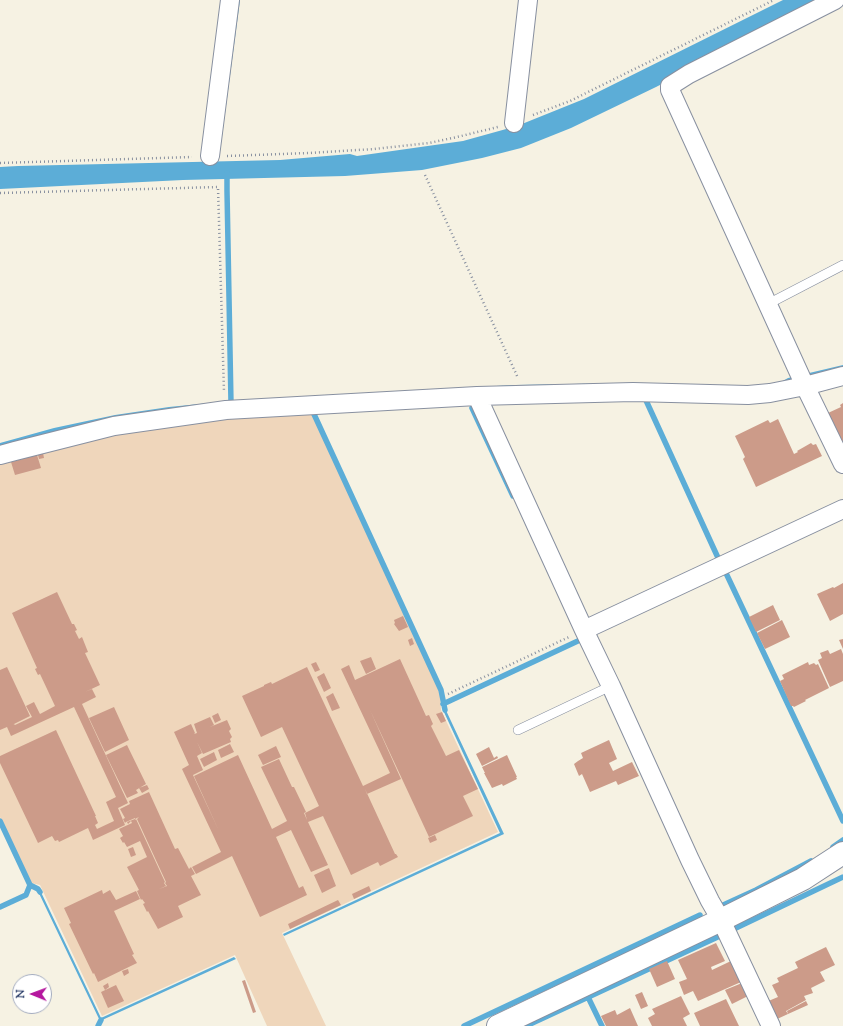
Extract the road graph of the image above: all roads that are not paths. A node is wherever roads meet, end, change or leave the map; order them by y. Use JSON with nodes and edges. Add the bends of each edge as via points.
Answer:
{"nodes":[{"id":1,"x":230,"y":0,"type":"edge"},
{"id":2,"x":528,"y":0,"type":"edge"},
{"id":3,"x":835,"y":0,"type":"edge"},
{"id":4,"x":514,"y":123,"type":"road end"},
{"id":5,"x":210,"y":156,"type":"road end"},
{"id":6,"x":843,"y":265,"type":"edge"},
{"id":7,"x":768,"y":304,"type":"junction"},
{"id":8,"x":843,"y":376,"type":"edge"},
{"id":9,"x":803,"y":380,"type":"junction"},
{"id":10,"x":477,"y":396,"type":"junction"},
{"id":11,"x":0,"y":455,"type":"edge"},
{"id":12,"x":843,"y":464,"type":"edge"},
{"id":13,"x":843,"y":508,"type":"edge"},
{"id":14,"x":584,"y":630,"type":"junction"},
{"id":15,"x":611,"y":686,"type":"junction"},
{"id":16,"x":518,"y":730,"type":"dead end"},
{"id":17,"x":843,"y":853,"type":"edge"},
{"id":18,"x":721,"y":920,"type":"junction"},
{"id":19,"x":498,"y":1026,"type":"edge"},
{"id":20,"x":771,"y":1026,"type":"edge"}],
"edges":[{"from":1,"to":5,"type":"street"},
{"from":2,"to":4,"type":"street"},
{"from":3,"to":7,"type":"street","via":[[670,86]]},
{"from":6,"to":7,"type":"lane"},
{"from":7,"to":9,"type":"street"},
{"from":8,"to":9,"type":"street"},
{"from":9,"to":10,"type":"street","via":[[770,393],[748,395],[633,392]]},
{"from":9,"to":12,"type":"street"},
{"from":10,"to":11,"type":"street","via":[[226,410],[114,426]]},
{"from":10,"to":14,"type":"street"},
{"from":13,"to":14,"type":"street"},
{"from":14,"to":15,"type":"street"},
{"from":15,"to":16,"type":"lane"},
{"from":15,"to":18,"type":"street","via":[[690,860]]},
{"from":17,"to":18,"type":"street","via":[[803,879]]},
{"from":18,"to":19,"type":"street"},
{"from":18,"to":20,"type":"street"}]}
